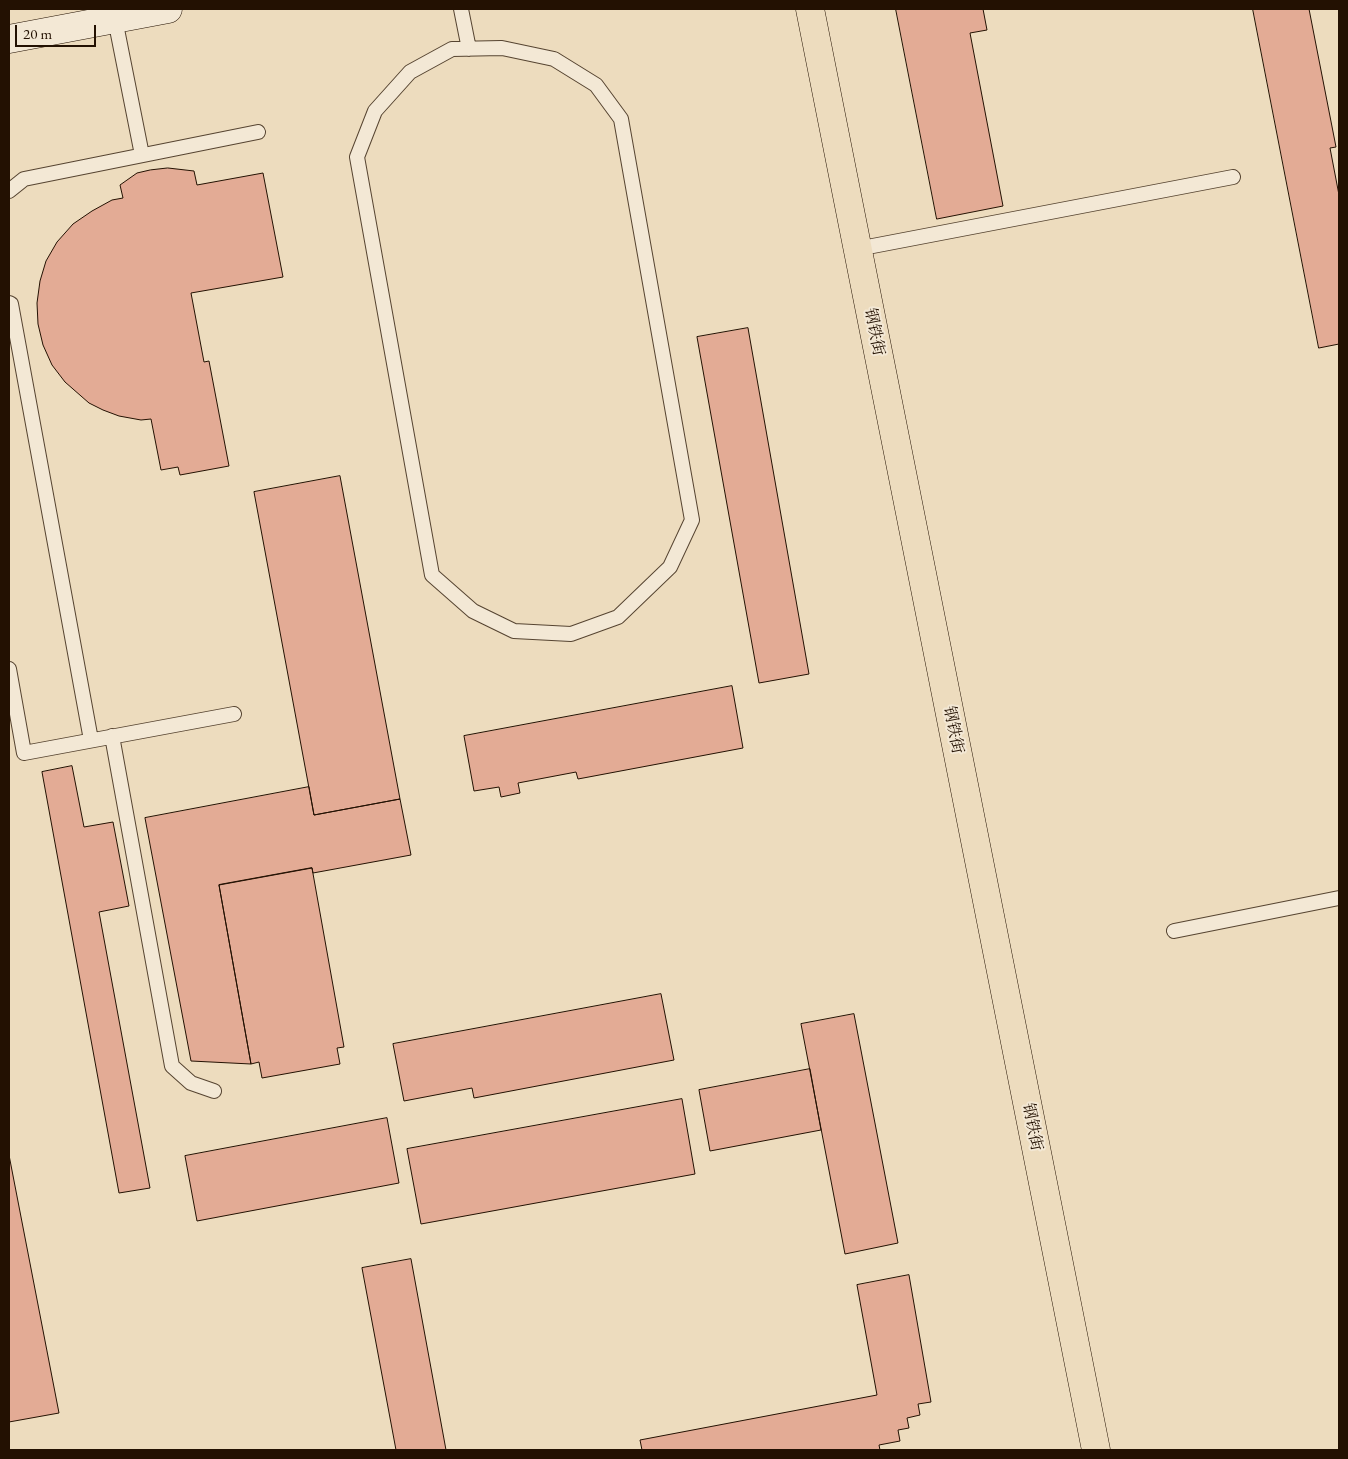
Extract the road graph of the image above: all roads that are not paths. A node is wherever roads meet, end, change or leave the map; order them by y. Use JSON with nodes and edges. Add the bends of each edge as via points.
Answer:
{"nodes":[{"id":1,"x":168,"y":9,"type":"edge"},
{"id":2,"x":461,"y":9,"type":"edge"},
{"id":3,"x":810,"y":9,"type":"edge"},
{"id":4,"x":115,"y":19,"type":"junction"},
{"id":5,"x":9,"y":39,"type":"edge"},
{"id":6,"x":469,"y":49,"type":"junction"},
{"id":7,"x":258,"y":132,"type":"dead end"},
{"id":8,"x":142,"y":155,"type":"junction"},
{"id":9,"x":1233,"y":176,"type":"dead end"},
{"id":10,"x":9,"y":191,"type":"edge"},
{"id":11,"x":858,"y":250,"type":"junction"},
{"id":12,"x":9,"y":303,"type":"edge"},
{"id":13,"x":9,"y":668,"type":"edge"},
{"id":14,"x":234,"y":714,"type":"dead end"},
{"id":15,"x":112,"y":736,"type":"junction"},
{"id":16,"x":91,"y":740,"type":"junction"},
{"id":17,"x":1339,"y":898,"type":"edge"},
{"id":18,"x":1174,"y":930,"type":"dead end"},
{"id":19,"x":214,"y":1091,"type":"dead end"},
{"id":20,"x":1096,"y":1450,"type":"edge"}],
"edges":[{"from":1,"to":4,"type":"main road"},
{"from":2,"to":6,"type":"lane"},
{"from":3,"to":11,"type":"highway","name":"钢铁街"},
{"from":4,"to":5,"type":"main road"},
{"from":4,"to":8,"type":"lane"},
{"from":6,"to":6,"type":"lane","via":[[502,48],[554,59],[596,85],[621,119],[692,520],[670,567],[618,617],[571,634],[514,631],[473,611],[432,575],[357,157],[375,110],[410,72],[452,50]]},
{"from":7,"to":8,"type":"lane"},
{"from":8,"to":10,"type":"lane","via":[[24,179]]},
{"from":9,"to":11,"type":"lane"},
{"from":11,"to":20,"type":"highway","name":"钢铁街"},
{"from":12,"to":16,"type":"lane"},
{"from":13,"to":16,"type":"lane","via":[[24,753]]},
{"from":14,"to":15,"type":"lane"},
{"from":15,"to":16,"type":"lane"},
{"from":15,"to":19,"type":"lane","via":[[172,1066],[191,1083]]},
{"from":17,"to":18,"type":"lane"}]}
